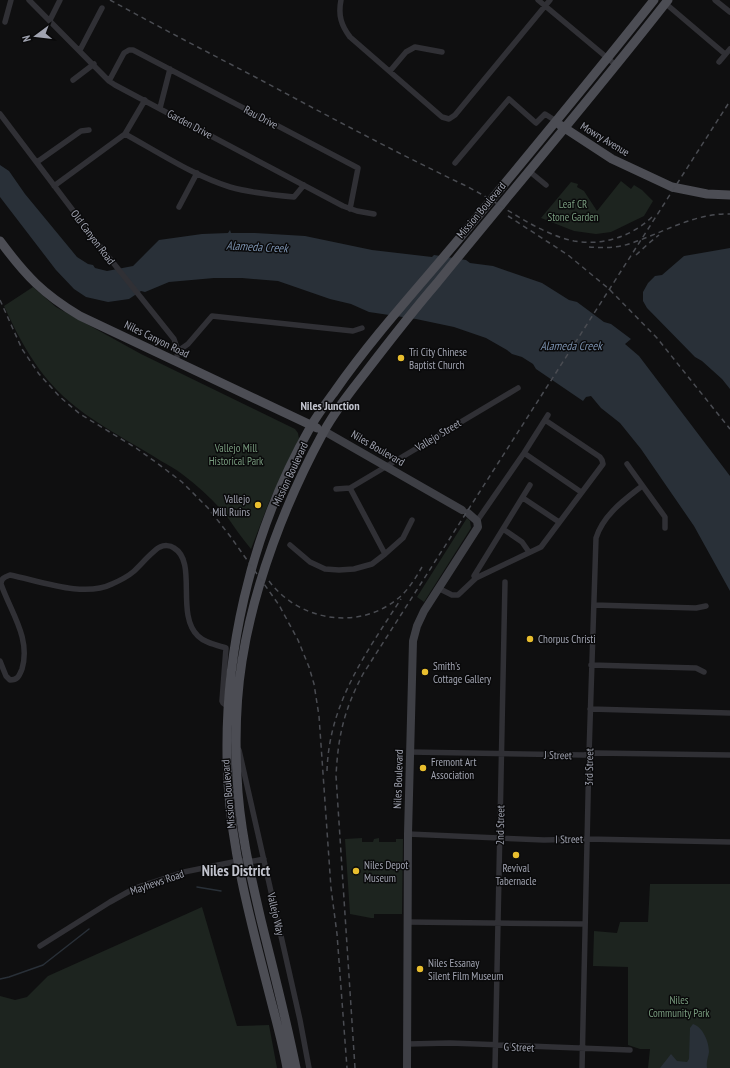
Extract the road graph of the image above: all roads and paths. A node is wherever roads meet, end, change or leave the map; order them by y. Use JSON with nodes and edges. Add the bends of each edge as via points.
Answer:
{"nodes":[{"id":1,"x":11,"y":0,"type":"edge"},
{"id":2,"x":30,"y":0,"type":"edge"},
{"id":3,"x":60,"y":0,"type":"edge"},
{"id":4,"x":341,"y":0,"type":"edge"},
{"id":5,"x":538,"y":0,"type":"edge"},
{"id":6,"x":550,"y":0,"type":"edge"},
{"id":7,"x":654,"y":0,"type":"edge"},
{"id":8,"x":715,"y":0,"type":"edge"},
{"id":9,"x":666,"y":2,"type":"edge"},
{"id":10,"x":546,"y":5,"type":"junction"},
{"id":11,"x":102,"y":8,"type":"dead end"},
{"id":12,"x":730,"y":12,"type":"edge"},
{"id":13,"x":50,"y":20,"type":"junction"},
{"id":14,"x":5,"y":22,"type":"dead end"},
{"id":15,"x":730,"y":49,"type":"edge"},
{"id":16,"x":80,"y":50,"type":"junction"},
{"id":17,"x":442,"y":52,"type":"dead end"},
{"id":18,"x":725,"y":54,"type":"junction"},
{"id":19,"x":608,"y":58,"type":"junction"},
{"id":20,"x":719,"y":62,"type":"dead end"},
{"id":21,"x":94,"y":64,"type":"junction"},
{"id":22,"x":617,"y":66,"type":"junction"},
{"id":23,"x":170,"y":70,"type":"junction"},
{"id":24,"x":390,"y":71,"type":"junction"},
{"id":25,"x":73,"y":80,"type":"dead end"},
{"id":26,"x":109,"y":81,"type":"junction"},
{"id":27,"x":145,"y":100,"type":"junction"},
{"id":28,"x":160,"y":108,"type":"junction"},
{"id":29,"x":0,"y":114,"type":"edge"},
{"id":30,"x":556,"y":121,"type":"junction"},
{"id":31,"x":565,"y":128,"type":"junction"},
{"id":32,"x":89,"y":130,"type":"dead end"},
{"id":33,"x":125,"y":134,"type":"junction"},
{"id":34,"x":37,"y":162,"type":"junction"},
{"id":35,"x":455,"y":163,"type":"dead end"},
{"id":36,"x":529,"y":171,"type":"junction"},
{"id":37,"x":197,"y":173,"type":"junction"},
{"id":38,"x":643,"y":174,"type":"junction"},
{"id":39,"x":304,"y":185,"type":"junction"},
{"id":40,"x":546,"y":185,"type":"dead end"},
{"id":41,"x":54,"y":186,"type":"junction"},
{"id":42,"x":730,"y":192,"type":"edge"},
{"id":43,"x":730,"y":195,"type":"edge"},
{"id":44,"x":179,"y":207,"type":"dead end"},
{"id":45,"x":350,"y":209,"type":"junction"},
{"id":46,"x":374,"y":214,"type":"dead end"},
{"id":47,"x":0,"y":241,"type":"edge"},
{"id":48,"x":362,"y":328,"type":"dead end"},
{"id":49,"x":178,"y":351,"type":"junction"},
{"id":50,"x":176,"y":362,"type":"junction"},
{"id":51,"x":518,"y":388,"type":"dead end"},
{"id":52,"x":312,"y":425,"type":"junction"},
{"id":53,"x":324,"y":431,"type":"junction"},
{"id":54,"x":524,"y":453,"type":"junction"},
{"id":55,"x":627,"y":464,"type":"dead end"},
{"id":56,"x":387,"y":466,"type":"junction"},
{"id":57,"x":530,"y":485,"type":"dead end"},
{"id":58,"x":642,"y":486,"type":"junction"},
{"id":59,"x":350,"y":488,"type":"junction"},
{"id":60,"x":336,"y":489,"type":"dead end"},
{"id":61,"x":581,"y":492,"type":"junction"},
{"id":62,"x":523,"y":498,"type":"junction"},
{"id":63,"x":412,"y":520,"type":"dead end"},
{"id":64,"x":477,"y":522,"type":"junction"},
{"id":65,"x":559,"y":522,"type":"junction"},
{"id":66,"x":665,"y":528,"type":"dead end"},
{"id":67,"x":503,"y":529,"type":"junction"},
{"id":68,"x":290,"y":546,"type":"dead end"},
{"id":69,"x":529,"y":552,"type":"junction"},
{"id":70,"x":385,"y":554,"type":"junction"},
{"id":71,"x":476,"y":578,"type":"junction"},
{"id":72,"x":505,"y":582,"type":"dead end"},
{"id":73,"x":438,"y":588,"type":"junction"},
{"id":74,"x":594,"y":605,"type":"junction"},
{"id":75,"x":706,"y":606,"type":"dead end"},
{"id":76,"x":0,"y":661,"type":"edge"},
{"id":77,"x":592,"y":665,"type":"junction"},
{"id":78,"x":704,"y":672,"type":"dead end"},
{"id":79,"x":228,"y":706,"type":"junction"},
{"id":80,"x":590,"y":709,"type":"junction"},
{"id":81,"x":730,"y":713,"type":"edge"},
{"id":82,"x":237,"y":718,"type":"junction"},
{"id":83,"x":236,"y":738,"type":"junction"},
{"id":84,"x":410,"y":752,"type":"junction"},
{"id":85,"x":501,"y":754,"type":"junction"},
{"id":86,"x":589,"y":754,"type":"junction"},
{"id":87,"x":730,"y":755,"type":"edge"},
{"id":88,"x":227,"y":764,"type":"junction"},
{"id":89,"x":236,"y":764,"type":"junction"},
{"id":90,"x":408,"y":834,"type":"junction"},
{"id":91,"x":500,"y":838,"type":"junction"},
{"id":92,"x":587,"y":839,"type":"junction"},
{"id":93,"x":730,"y":842,"type":"edge"},
{"id":94,"x":264,"y":858,"type":"junction"},
{"id":95,"x":243,"y":861,"type":"junction"},
{"id":96,"x":407,"y":922,"type":"junction"},
{"id":97,"x":498,"y":922,"type":"junction"},
{"id":98,"x":586,"y":924,"type":"junction"},
{"id":99,"x":40,"y":946,"type":"dead end"},
{"id":100,"x":269,"y":973,"type":"junction"},
{"id":101,"x":408,"y":1044,"type":"junction"},
{"id":102,"x":495,"y":1046,"type":"junction"},
{"id":103,"x":583,"y":1048,"type":"junction"},
{"id":104,"x":630,"y":1050,"type":"dead end"},
{"id":105,"x":287,"y":1068,"type":"edge"},
{"id":106,"x":296,"y":1068,"type":"edge"},
{"id":107,"x":309,"y":1068,"type":"edge"},
{"id":108,"x":407,"y":1068,"type":"edge"},
{"id":109,"x":495,"y":1068,"type":"edge"},
{"id":110,"x":582,"y":1068,"type":"edge"}],
"edges":[{"from":1,"to":14,"type":"street"},
{"from":2,"to":13,"type":"street","name":"Garden Drive"},
{"from":3,"to":13,"type":"street"},
{"from":4,"to":24,"type":"street","via":[[339,12],[343,27],[350,37]]},
{"from":5,"to":10,"type":"street"},
{"from":6,"to":10,"type":"street"},
{"from":7,"to":19,"type":"main road","name":"Mission Boulevard"},
{"from":8,"to":12,"type":"street"},
{"from":9,"to":18,"type":"street"},
{"from":9,"to":22,"type":"main road","name":"Mission Boulevard"},
{"from":10,"to":19,"type":"street"},
{"from":10,"to":24,"type":"street","via":[[449,119],[442,117]]},
{"from":11,"to":16,"type":"street"},
{"from":13,"to":16,"type":"street","name":"Garden Drive"},
{"from":15,"to":18,"type":"street"},
{"from":16,"to":21,"type":"street","name":"Garden Drive"},
{"from":17,"to":24,"type":"street","via":[[415,47],[406,52]]},
{"from":18,"to":20,"type":"street"},
{"from":19,"to":22,"type":"street"},
{"from":19,"to":30,"type":"main road","name":"Mission Boulevard"},
{"from":21,"to":25,"type":"street"},
{"from":21,"to":26,"type":"street","name":"Garden Drive"},
{"from":22,"to":31,"type":"main road","name":"Mission Boulevard"},
{"from":23,"to":26,"type":"street","name":"Rau Drive","via":[[133,50],[126,49]]},
{"from":23,"to":28,"type":"street"},
{"from":23,"to":45,"type":"street","name":"Rau Drive","via":[[358,168]]},
{"from":26,"to":27,"type":"street","name":"Garden Drive"},
{"from":27,"to":28,"type":"street","name":"Garden Drive"},
{"from":27,"to":33,"type":"street"},
{"from":28,"to":39,"type":"street","name":"Garden Drive"},
{"from":29,"to":34,"type":"street","name":"Old Canyon Road"},
{"from":30,"to":31,"type":"main road","name":"Mowry Avenue"},
{"from":30,"to":35,"type":"street","via":[[545,114],[536,122],[509,98]]},
{"from":30,"to":52,"type":"main road","name":"Mission Boulevard","via":[[385,325],[347,373]]},
{"from":31,"to":36,"type":"main road","name":"Mission Boulevard"},
{"from":31,"to":38,"type":"main road","name":"Mowry Avenue","via":[[612,159]]},
{"from":32,"to":34,"type":"street","via":[[81,131]]},
{"from":33,"to":37,"type":"street"},
{"from":33,"to":41,"type":"street"},
{"from":34,"to":41,"type":"street","name":"Old Canyon Road"},
{"from":36,"to":40,"type":"street"},
{"from":36,"to":53,"type":"main road","name":"Mission Boulevard","via":[[400,328],[338,408]]},
{"from":37,"to":39,"type":"street","via":[[229,187],[263,194],[294,197]]},
{"from":37,"to":44,"type":"street"},
{"from":38,"to":42,"type":"main road","name":"Mowry Avenue","via":[[682,187]]},
{"from":38,"to":43,"type":"main road","name":"Mowry Avenue","via":[[677,188],[707,194]]},
{"from":39,"to":45,"type":"street","name":"Garden Drive"},
{"from":41,"to":49,"type":"street","name":"Old Canyon Road","via":[[174,339]]},
{"from":45,"to":46,"type":"street","name":"Garden Drive"},
{"from":47,"to":50,"type":"main road","name":"Niles Canyon Road","via":[[26,275],[58,303]]},
{"from":48,"to":49,"type":"street","via":[[353,331],[212,316],[188,344]]},
{"from":49,"to":50,"type":"street"},
{"from":50,"to":52,"type":"main road","name":"Niles Canyon Road"},
{"from":51,"to":56,"type":"street","name":"Vallejo Street"},
{"from":52,"to":53,"type":"main road","name":"Niles Canyon Road"},
{"from":52,"to":79,"type":"main road","name":"Mission Boulevard","via":[[274,502],[255,557],[237,635]]},
{"from":53,"to":56,"type":"main road","name":"Niles Boulevard"},
{"from":53,"to":82,"type":"main road","name":"Mission Boulevard","via":[[288,505],[258,590],[244,650]]},
{"from":54,"to":61,"type":"street"},
{"from":54,"to":61,"type":"street","via":[[547,418],[602,460],[603,464]]},
{"from":54,"to":64,"type":"street"},
{"from":55,"to":58,"type":"street"},
{"from":56,"to":59,"type":"street","name":"Vallejo Street"},
{"from":56,"to":64,"type":"main road","name":"Niles Boulevard","via":[[465,512]]},
{"from":57,"to":62,"type":"street"},
{"from":58,"to":66,"type":"street","via":[[665,517]]},
{"from":58,"to":74,"type":"street","name":"3rd Street","via":[[618,504],[597,533]]},
{"from":59,"to":60,"type":"street","name":"Vallejo Street"},
{"from":59,"to":70,"type":"street"},
{"from":61,"to":65,"type":"street"},
{"from":62,"to":65,"type":"street"},
{"from":62,"to":67,"type":"street"},
{"from":63,"to":70,"type":"street","via":[[403,538]]},
{"from":64,"to":73,"type":"main road","name":"Niles Boulevard","via":[[478,527]]},
{"from":65,"to":69,"type":"street","via":[[541,547]]},
{"from":67,"to":69,"type":"street","via":[[522,542]]},
{"from":67,"to":71,"type":"street","via":[[474,576]]},
{"from":68,"to":70,"type":"street","via":[[310,562],[332,570],[354,569],[372,564]]},
{"from":69,"to":71,"type":"street"},
{"from":71,"to":73,"type":"street","via":[[458,595],[452,596]]},
{"from":72,"to":85,"type":"street","name":"2nd Street"},
{"from":73,"to":84,"type":"main road","name":"Niles Boulevard","via":[[420,617],[413,641]]},
{"from":74,"to":75,"type":"street","via":[[696,608]]},
{"from":74,"to":77,"type":"street","name":"3rd Street"},
{"from":76,"to":79,"type":"street","via":[[10,680],[19,677],[25,651],[22,636],[1,584],[4,577],[10,575],[75,589],[93,590],[112,584],[132,572],[158,548],[169,546],[178,551],[185,563],[188,618],[192,628],[206,641],[226,648],[222,698],[223,703]]},
{"from":77,"to":78,"type":"street","via":[[696,668]]},
{"from":77,"to":80,"type":"street","name":"3rd Street"},
{"from":79,"to":82,"type":"street"},
{"from":79,"to":88,"type":"main road","name":"Mission Boulevard"},
{"from":80,"to":81,"type":"street"},
{"from":80,"to":86,"type":"street","name":"3rd Street"},
{"from":82,"to":83,"type":"main road","name":"Mission Boulevard"},
{"from":83,"to":89,"type":"main road","name":"Mission Boulevard"},
{"from":83,"to":94,"type":"street","name":"Vallejo Way"},
{"from":84,"to":85,"type":"street","name":"J Street"},
{"from":84,"to":90,"type":"main road","name":"Niles Boulevard"},
{"from":85,"to":86,"type":"street","name":"J Street"},
{"from":85,"to":91,"type":"street","name":"2nd Street"},
{"from":86,"to":87,"type":"street","name":"J Street"},
{"from":86,"to":92,"type":"street","name":"3rd Street"},
{"from":88,"to":89,"type":"main road"},
{"from":88,"to":95,"type":"main road","name":"Mission Boulevard","via":[[230,808]]},
{"from":89,"to":95,"type":"main road","name":"Mission Boulevard"},
{"from":90,"to":91,"type":"street","name":"I Street"},
{"from":90,"to":96,"type":"main road","name":"Niles Boulevard"},
{"from":91,"to":92,"type":"street","name":"I Street"},
{"from":91,"to":97,"type":"street","name":"2nd Street"},
{"from":92,"to":93,"type":"street","name":"I Street"},
{"from":92,"to":98,"type":"street","name":"3rd Street"},
{"from":94,"to":95,"type":"street","name":"Mayhews Road"},
{"from":94,"to":107,"type":"street","name":"Vallejo Way"},
{"from":95,"to":99,"type":"street","name":"Mayhews Road","via":[[184,872],[135,888]]},
{"from":95,"to":100,"type":"main road","name":"Mission Boulevard","via":[[242,882]]},
{"from":96,"to":97,"type":"street"},
{"from":96,"to":101,"type":"main road","name":"Niles Boulevard"},
{"from":97,"to":98,"type":"street"},
{"from":97,"to":102,"type":"street","name":"2nd Street"},
{"from":98,"to":103,"type":"street","name":"3rd Street"},
{"from":100,"to":105,"type":"main road","name":"Mission Boulevard"},
{"from":100,"to":106,"type":"main road","name":"Mission Boulevard","via":[[288,1028]]},
{"from":101,"to":102,"type":"street","name":"G Street"},
{"from":101,"to":108,"type":"main road","name":"Niles Boulevard"},
{"from":102,"to":103,"type":"street","name":"G Street"},
{"from":102,"to":109,"type":"street","name":"2nd Street"},
{"from":103,"to":104,"type":"street","name":"G Street"},
{"from":103,"to":110,"type":"street","name":"3rd Street"}]}
